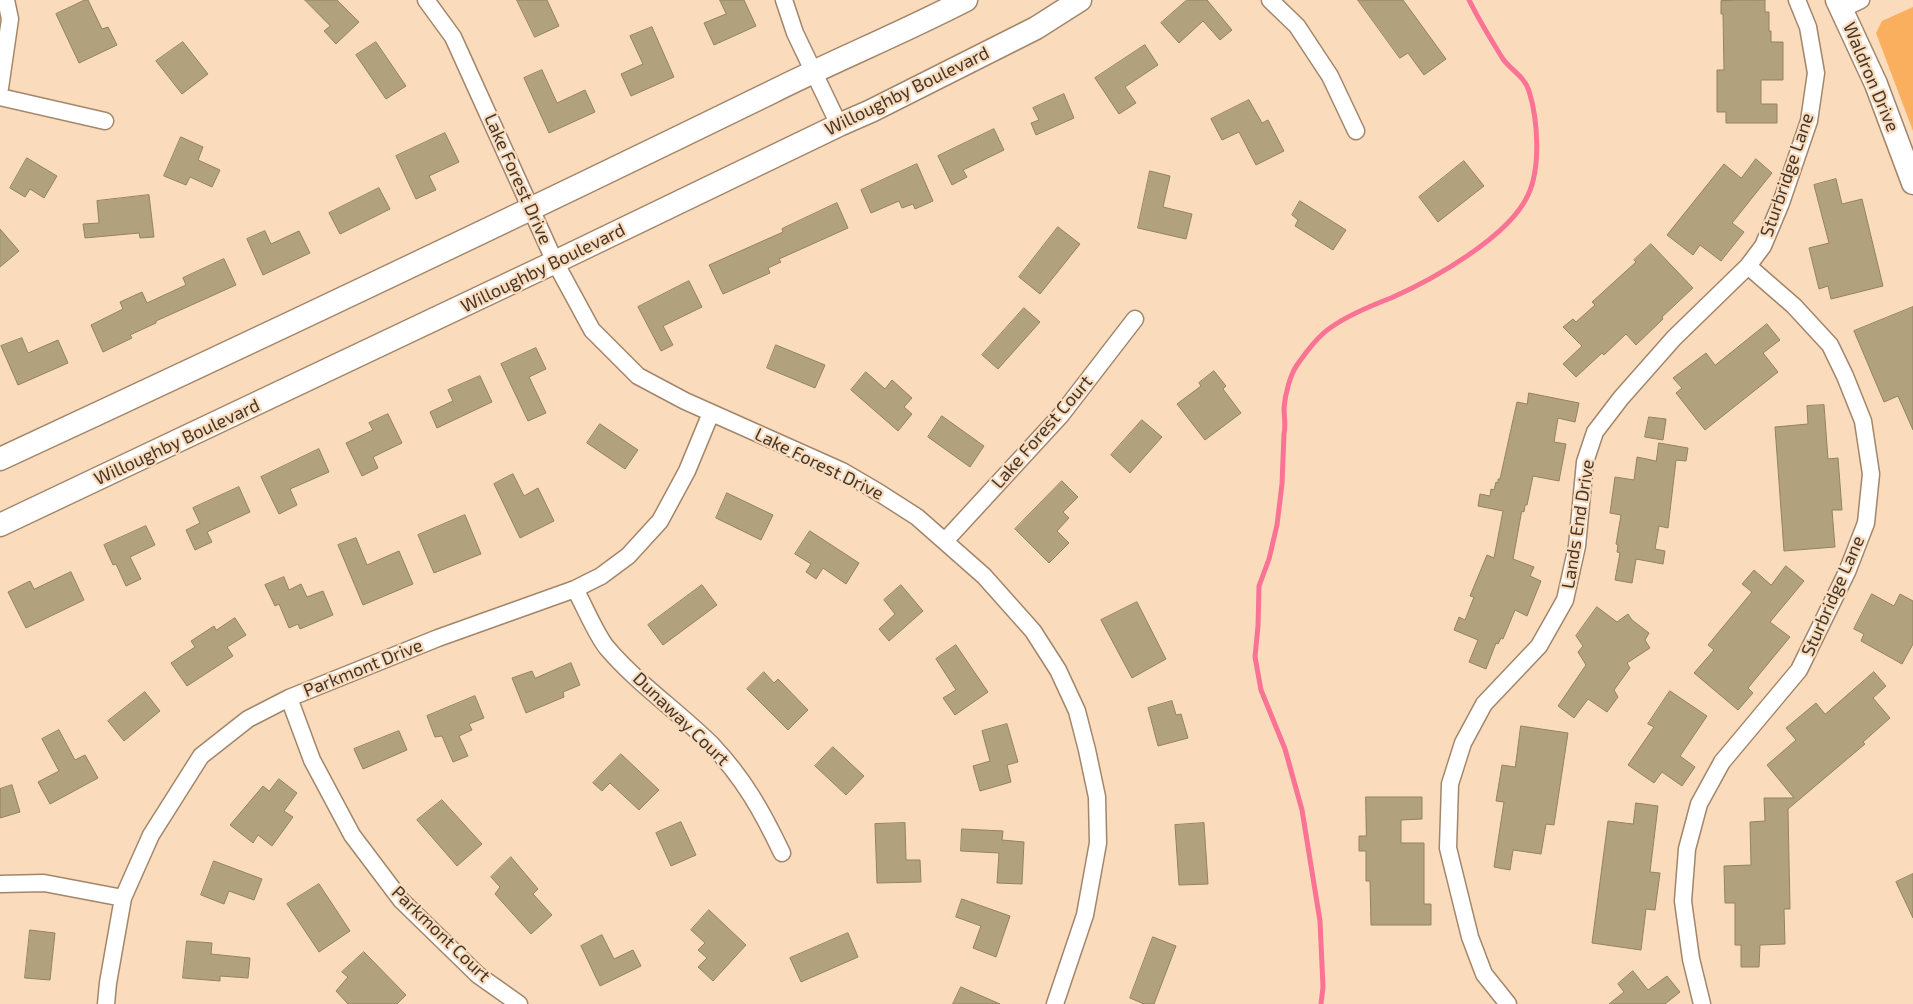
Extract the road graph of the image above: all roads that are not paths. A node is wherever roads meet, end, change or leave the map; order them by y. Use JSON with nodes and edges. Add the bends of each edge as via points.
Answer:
{"nodes":[{"id":1,"x":6,"y":0,"type":"edge"},
{"id":2,"x":426,"y":0,"type":"edge"},
{"id":3,"x":784,"y":0,"type":"edge"},
{"id":4,"x":966,"y":0,"type":"edge"},
{"id":5,"x":1080,"y":0,"type":"edge"},
{"id":6,"x":1270,"y":0,"type":"edge"},
{"id":7,"x":1798,"y":0,"type":"edge"},
{"id":8,"x":1846,"y":3,"type":"edge"},
{"id":9,"x":813,"y":72,"type":"junction"},
{"id":10,"x":0,"y":88,"type":"edge"},
{"id":11,"x":0,"y":97,"type":"edge"},
{"id":12,"x":105,"y":121,"type":"dead end"},
{"id":13,"x":839,"y":125,"type":"junction"},
{"id":14,"x":1356,"y":131,"type":"dead end"},
{"id":15,"x":1913,"y":183,"type":"edge"},
{"id":16,"x":532,"y":209,"type":"junction"},
{"id":17,"x":556,"y":262,"type":"junction"},
{"id":18,"x":1748,"y":266,"type":"junction"},
{"id":19,"x":1135,"y":319,"type":"dead end"},
{"id":20,"x":711,"y":413,"type":"junction"},
{"id":21,"x":0,"y":459,"type":"edge"},
{"id":22,"x":0,"y":525,"type":"edge"},
{"id":23,"x":945,"y":541,"type":"junction"},
{"id":24,"x":575,"y":589,"type":"junction"},
{"id":25,"x":289,"y":698,"type":"junction"},
{"id":26,"x":782,"y":853,"type":"dead end"},
{"id":27,"x":0,"y":884,"type":"edge"},
{"id":28,"x":123,"y":898,"type":"junction"},
{"id":29,"x":106,"y":1004,"type":"edge"},
{"id":30,"x":519,"y":1004,"type":"edge"},
{"id":31,"x":1055,"y":1004,"type":"edge"},
{"id":32,"x":1508,"y":1004,"type":"edge"},
{"id":33,"x":1702,"y":1004,"type":"edge"}],
"edges":[{"from":1,"to":10,"type":"street","via":[[10,19]]},
{"from":2,"to":16,"type":"street","name":"Lake Forest Drive","via":[[453,37]]},
{"from":3,"to":9,"type":"street"},
{"from":4,"to":9,"type":"street"},
{"from":5,"to":13,"type":"street","name":"Willoughby Boulevard","via":[[1036,28]]},
{"from":6,"to":14,"type":"street","via":[[1298,26],[1330,76]]},
{"from":7,"to":18,"type":"street","name":"Sturbridge Lane","via":[[1808,27],[1816,73],[1809,121],[1778,212],[1763,246]]},
{"from":8,"to":15,"type":"street","name":"Waldron Drive"},
{"from":9,"to":13,"type":"street"},
{"from":9,"to":16,"type":"street"},
{"from":11,"to":12,"type":"street"},
{"from":13,"to":17,"type":"street","name":"Willoughby Boulevard"},
{"from":16,"to":17,"type":"street","name":"Lake Forest Drive"},
{"from":16,"to":21,"type":"street"},
{"from":17,"to":20,"type":"street","name":"Lake Forest Drive","via":[[592,330],[638,376]]},
{"from":17,"to":22,"type":"street","name":"Willoughby Boulevard"},
{"from":18,"to":32,"type":"street","name":"Lands End Drive","via":[[1674,338],[1595,432],[1586,462],[1577,546],[1565,600],[1539,646],[1484,704],[1464,743],[1450,784],[1448,848],[1470,937],[1484,974]]},
{"from":18,"to":33,"type":"street","name":"Sturbridge Lane","via":[[1794,306],[1830,344],[1863,421],[1871,474],[1866,523],[1847,572],[1799,670],[1722,762],[1699,804],[1687,849],[1683,901]]},
{"from":19,"to":23,"type":"street","name":"Lake Forest Court","via":[[1061,415]]},
{"from":20,"to":23,"type":"street","name":"Lake Forest Drive","via":[[842,471],[917,517]]},
{"from":20,"to":24,"type":"street","name":"Parkmont Drive","via":[[687,470],[660,521],[628,556],[601,576]]},
{"from":23,"to":31,"type":"street","name":"Lake Forest Drive","via":[[984,576],[1033,631],[1058,670],[1077,711],[1087,750],[1096,797],[1098,843],[1085,915]]},
{"from":24,"to":25,"type":"street","name":"Parkmont Drive","via":[[438,638]]},
{"from":24,"to":26,"type":"street","name":"Dunaway Court","via":[[607,648],[711,745],[740,777],[762,810]]},
{"from":25,"to":28,"type":"street","name":"Parkmont Drive","via":[[248,719],[201,756],[151,835]]},
{"from":25,"to":30,"type":"street","name":"Parkmont Court","via":[[312,760],[352,835],[401,900],[478,975]]},
{"from":27,"to":28,"type":"street","via":[[44,883]]},
{"from":28,"to":29,"type":"street","name":"Parkmont Drive"}]}
